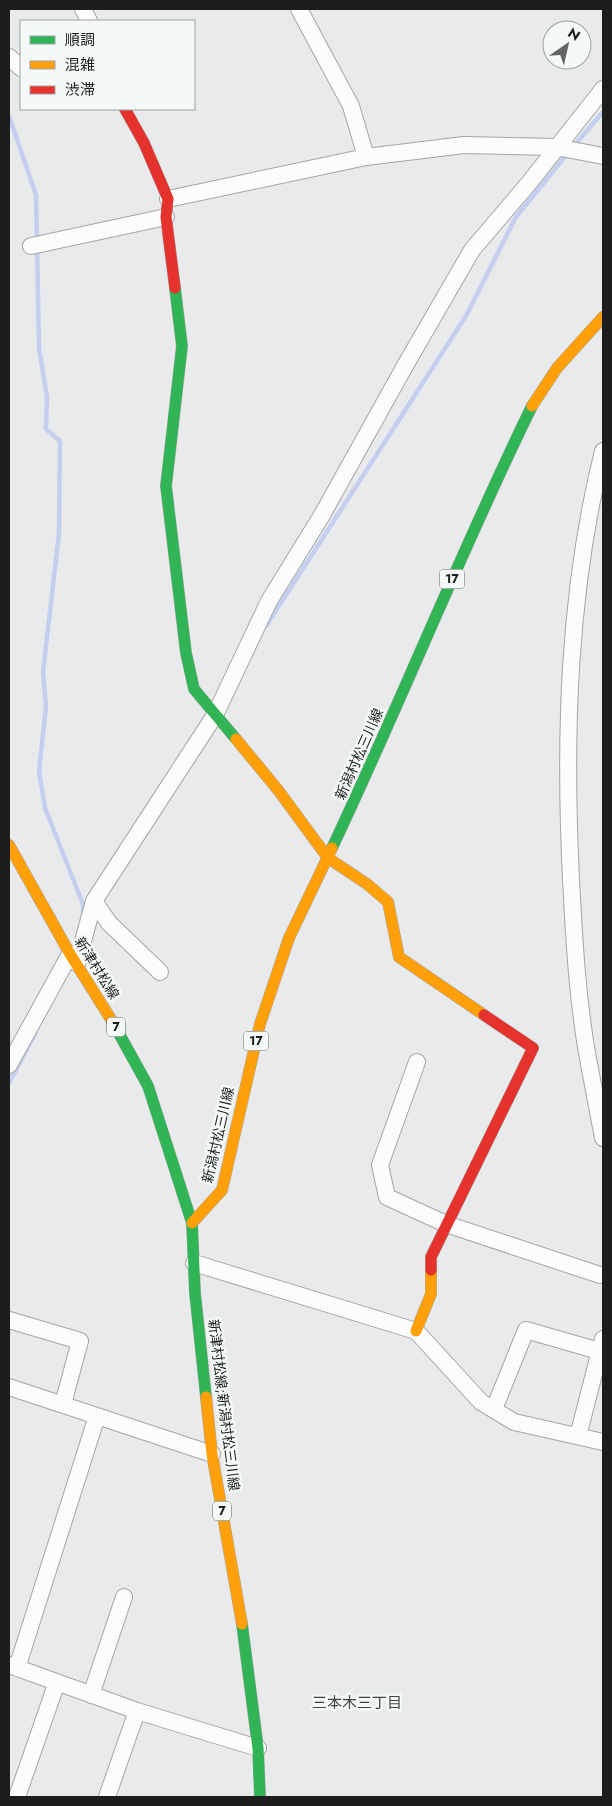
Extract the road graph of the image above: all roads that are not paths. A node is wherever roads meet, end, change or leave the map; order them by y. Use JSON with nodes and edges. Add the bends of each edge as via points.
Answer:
{"nodes":[{"id":1,"x":299,"y":9,"type":"edge"},
{"id":2,"x":9,"y":57,"type":"edge"},
{"id":3,"x":20,"y":67,"type":"edge"},
{"id":4,"x":603,"y":89,"type":"edge"},
{"id":5,"x":114,"y":110,"type":"edge"},
{"id":6,"x":128,"y":114,"type":"edge"},
{"id":7,"x":556,"y":147,"type":"junction"},
{"id":8,"x":603,"y":156,"type":"edge"},
{"id":9,"x":366,"y":157,"type":"junction"},
{"id":10,"x":168,"y":199,"type":"junction"},
{"id":11,"x":166,"y":217,"type":"junction"},
{"id":12,"x":31,"y":246,"type":"dead end"},
{"id":13,"x":603,"y":317,"type":"edge"},
{"id":14,"x":603,"y":450,"type":"edge"},
{"id":15,"x":215,"y":715,"type":"junction"},
{"id":16,"x":9,"y":845,"type":"edge"},
{"id":17,"x":328,"y":858,"type":"junction"},
{"id":18,"x":94,"y":901,"type":"junction"},
{"id":19,"x":74,"y":958,"type":"junction"},
{"id":20,"x":160,"y":972,"type":"dead end"},
{"id":21,"x":417,"y":1062,"type":"dead end"},
{"id":22,"x":9,"y":1065,"type":"edge"},
{"id":23,"x":603,"y":1138,"type":"edge"},
{"id":24,"x":192,"y":1223,"type":"junction"},
{"id":25,"x":446,"y":1224,"type":"junction"},
{"id":26,"x":194,"y":1263,"type":"junction"},
{"id":27,"x":600,"y":1275,"type":"dead end"},
{"id":28,"x":9,"y":1320,"type":"edge"},
{"id":29,"x":416,"y":1331,"type":"junction"},
{"id":30,"x":601,"y":1345,"type":"edge"},
{"id":31,"x":9,"y":1387,"type":"edge"},
{"id":32,"x":63,"y":1404,"type":"junction"},
{"id":33,"x":494,"y":1410,"type":"junction"},
{"id":34,"x":97,"y":1416,"type":"junction"},
{"id":35,"x":578,"y":1436,"type":"junction"},
{"id":36,"x":603,"y":1442,"type":"edge"},
{"id":37,"x":212,"y":1454,"type":"junction"},
{"id":38,"x":124,"y":1597,"type":"dead end"},
{"id":39,"x":13,"y":1666,"type":"edge"},
{"id":40,"x":57,"y":1682,"type":"junction"},
{"id":41,"x":91,"y":1695,"type":"junction"},
{"id":42,"x":137,"y":1711,"type":"junction"},
{"id":43,"x":258,"y":1748,"type":"junction"},
{"id":44,"x":18,"y":1797,"type":"edge"},
{"id":45,"x":107,"y":1797,"type":"edge"},
{"id":46,"x":260,"y":1797,"type":"edge"}],
"edges":[{"from":1,"to":9,"type":"street","via":[[351,106]]},
{"from":2,"to":3,"type":"street"},
{"from":4,"to":7,"type":"street"},
{"from":5,"to":6,"type":"street"},
{"from":6,"to":10,"type":"main road"},
{"from":7,"to":8,"type":"street"},
{"from":7,"to":9,"type":"street","via":[[464,145]]},
{"from":7,"to":15,"type":"street","via":[[530,183],[472,250],[322,516],[269,601]]},
{"from":9,"to":10,"type":"street"},
{"from":10,"to":11,"type":"main road"},
{"from":11,"to":12,"type":"street"},
{"from":11,"to":15,"type":"main road","via":[[182,346],[166,486],[186,653],[194,689]]},
{"from":13,"to":17,"type":"main road","name":"新潟村松三川線","number":"17","via":[[557,368],[532,406]]},
{"from":14,"to":23,"type":"street","via":[[578,591],[569,680],[568,815],[574,944],[587,1051]]},
{"from":15,"to":17,"type":"main road","via":[[278,790]]},
{"from":15,"to":18,"type":"street"},
{"from":16,"to":19,"type":"main road","name":"新津村松線","number":"7"},
{"from":17,"to":24,"type":"main road","name":"新潟村松三川線","number":"17","via":[[289,938],[260,1024],[222,1190]]},
{"from":17,"to":25,"type":"main road","via":[[388,902],[399,957],[533,1048]]},
{"from":18,"to":19,"type":"street"},
{"from":18,"to":20,"type":"street","via":[[109,922]]},
{"from":19,"to":22,"type":"street"},
{"from":19,"to":24,"type":"main road","name":"新津村松線","number":"7","via":[[148,1086]]},
{"from":21,"to":25,"type":"street","via":[[380,1165],[387,1197]]},
{"from":24,"to":26,"type":"main road","name":"新津村松線;新潟村松三川線","number":"7"},
{"from":25,"to":27,"type":"street"},
{"from":25,"to":29,"type":"main road","via":[[431,1257],[431,1294]]},
{"from":26,"to":29,"type":"street"},
{"from":26,"to":37,"type":"main road","name":"新津村松線;新潟村松三川線","number":"7"},
{"from":28,"to":32,"type":"street","via":[[80,1341]]},
{"from":29,"to":33,"type":"street","via":[[481,1402]]},
{"from":30,"to":33,"type":"street","via":[[526,1330]]},
{"from":30,"to":35,"type":"street"},
{"from":31,"to":32,"type":"street"},
{"from":32,"to":34,"type":"street"},
{"from":33,"to":35,"type":"street","via":[[514,1422]]},
{"from":34,"to":37,"type":"street"},
{"from":34,"to":39,"type":"street"},
{"from":35,"to":36,"type":"street"},
{"from":37,"to":43,"type":"main road","name":"新津村松線;新潟村松三川線","number":"7","via":[[241,1614]]},
{"from":38,"to":41,"type":"street"},
{"from":39,"to":40,"type":"street"},
{"from":40,"to":41,"type":"street"},
{"from":40,"to":44,"type":"street"},
{"from":41,"to":42,"type":"street"},
{"from":42,"to":43,"type":"street"},
{"from":42,"to":45,"type":"street"},
{"from":43,"to":46,"type":"main road","name":"新津村松線;新潟村松三川線","number":"7"}]}
